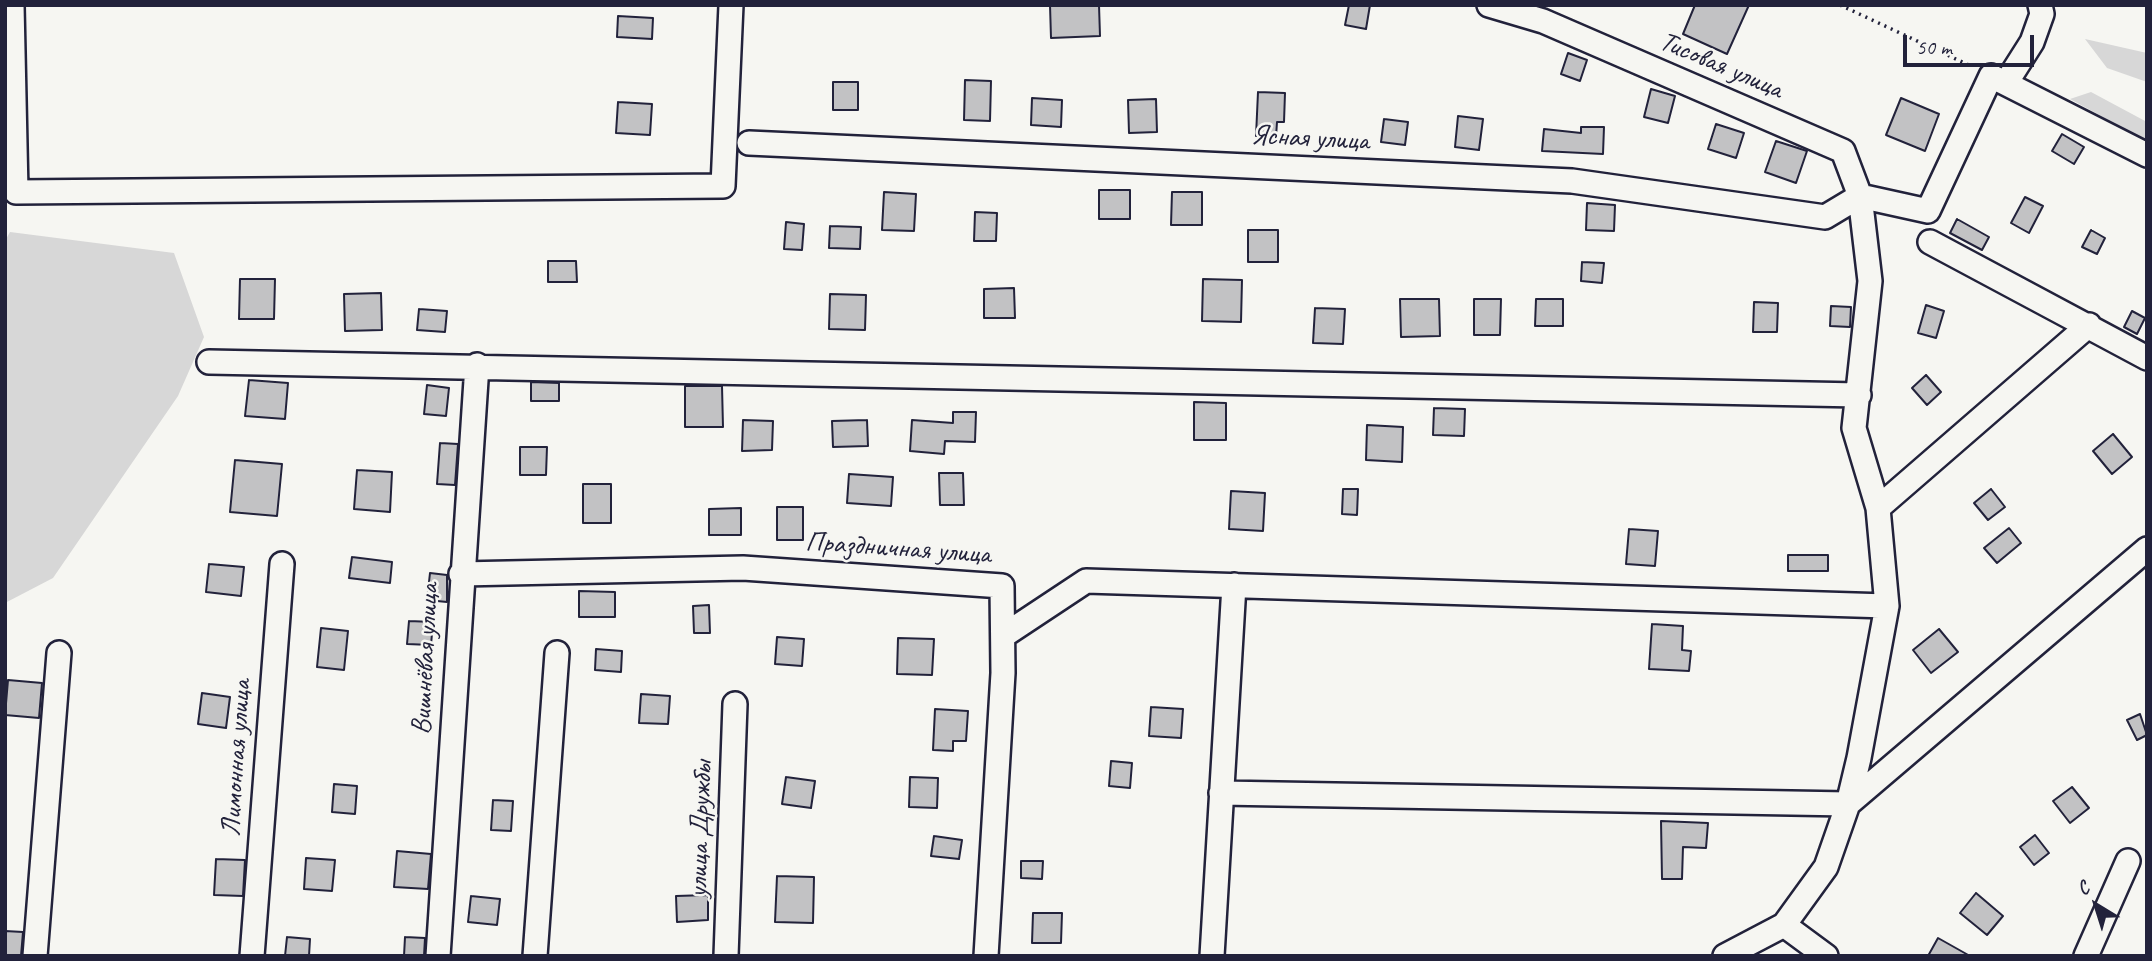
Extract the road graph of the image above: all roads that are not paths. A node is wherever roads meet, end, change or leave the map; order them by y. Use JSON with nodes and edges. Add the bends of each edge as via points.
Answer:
{"nodes":[{"id":1,"x":12,"y":5,"type":"edge"},
{"id":2,"x":731,"y":5,"type":"edge"},
{"id":3,"x":1489,"y":5,"type":"edge"},
{"id":4,"x":2040,"y":5,"type":"edge"},
{"id":5,"x":1999,"y":80,"type":"junction"},
{"id":6,"x":749,"y":143,"type":"dead end"},
{"id":7,"x":2147,"y":155,"type":"edge"},
{"id":8,"x":1860,"y":196,"type":"junction"},
{"id":9,"x":1930,"y":242,"type":"dead end"},
{"id":10,"x":2089,"y":325,"type":"junction"},
{"id":11,"x":2147,"y":358,"type":"edge"},
{"id":12,"x":209,"y":362,"type":"dead end"},
{"id":13,"x":477,"y":365,"type":"junction"},
{"id":14,"x":1859,"y":395,"type":"junction"},
{"id":15,"x":1878,"y":508,"type":"junction"},
{"id":16,"x":2147,"y":549,"type":"edge"},
{"id":17,"x":282,"y":564,"type":"dead end"},
{"id":18,"x":461,"y":573,"type":"junction"},
{"id":19,"x":1234,"y":585,"type":"junction"},
{"id":20,"x":1887,"y":606,"type":"junction"},
{"id":21,"x":1003,"y":636,"type":"junction"},
{"id":22,"x":59,"y":653,"type":"dead end"},
{"id":23,"x":557,"y":653,"type":"dead end"},
{"id":24,"x":735,"y":704,"type":"dead end"},
{"id":25,"x":1222,"y":793,"type":"junction"},
{"id":26,"x":1848,"y":803,"type":"junction"},
{"id":27,"x":2128,"y":861,"type":"dead end"},
{"id":28,"x":1784,"y":925,"type":"junction"},
{"id":29,"x":35,"y":956,"type":"edge"},
{"id":30,"x":252,"y":956,"type":"edge"},
{"id":31,"x":438,"y":956,"type":"edge"},
{"id":32,"x":535,"y":956,"type":"edge"},
{"id":33,"x":726,"y":956,"type":"edge"},
{"id":34,"x":986,"y":956,"type":"edge"},
{"id":35,"x":1212,"y":956,"type":"edge"},
{"id":36,"x":1725,"y":956,"type":"edge"},
{"id":37,"x":1826,"y":956,"type":"edge"},
{"id":38,"x":2086,"y":956,"type":"edge"}],
"edges":[{"from":1,"to":2,"type":"street","via":[[16,192],[30,192],[723,186]]},
{"from":3,"to":8,"type":"street","name":"Тисовая улица","via":[[1544,21],[1843,151]]},
{"from":4,"to":5,"type":"street","via":[[2042,14],[2032,41]]},
{"from":5,"to":7,"type":"street"},
{"from":5,"to":8,"type":"street","via":[[1928,211]]},
{"from":6,"to":8,"type":"street","name":"Ясная улица","via":[[1572,181],[1825,218]]},
{"from":8,"to":14,"type":"street","name":"Тисовая улица","via":[[1870,281]]},
{"from":9,"to":10,"type":"street"},
{"from":10,"to":11,"type":"street"},
{"from":10,"to":15,"type":"street"},
{"from":12,"to":13,"type":"street"},
{"from":13,"to":14,"type":"street"},
{"from":13,"to":18,"type":"street","name":"Вишнёвая улица"},
{"from":14,"to":15,"type":"street","name":"Тисовая улица","via":[[1854,428]]},
{"from":15,"to":20,"type":"street","name":"Тисовая улица"},
{"from":16,"to":26,"type":"street"},
{"from":17,"to":30,"type":"street","name":"Лимонная улица"},
{"from":18,"to":21,"type":"street","name":"Праздничная улица","via":[[743,568],[1002,586]]},
{"from":18,"to":31,"type":"street","name":"Вишнёвая улица"},
{"from":19,"to":20,"type":"street"},
{"from":19,"to":21,"type":"street","via":[[1087,581]]},
{"from":19,"to":25,"type":"street"},
{"from":20,"to":26,"type":"street","name":"Тисовая улица"},
{"from":21,"to":34,"type":"street","name":"Праздничная улица"},
{"from":22,"to":29,"type":"street"},
{"from":23,"to":32,"type":"street"},
{"from":24,"to":33,"type":"street","name":"улица Дружбы"},
{"from":25,"to":26,"type":"street"},
{"from":25,"to":35,"type":"street"},
{"from":26,"to":28,"type":"street","name":"Тисовая улица","via":[[1826,867]]},
{"from":27,"to":38,"type":"street"},
{"from":28,"to":36,"type":"street"},
{"from":28,"to":37,"type":"street"}]}
